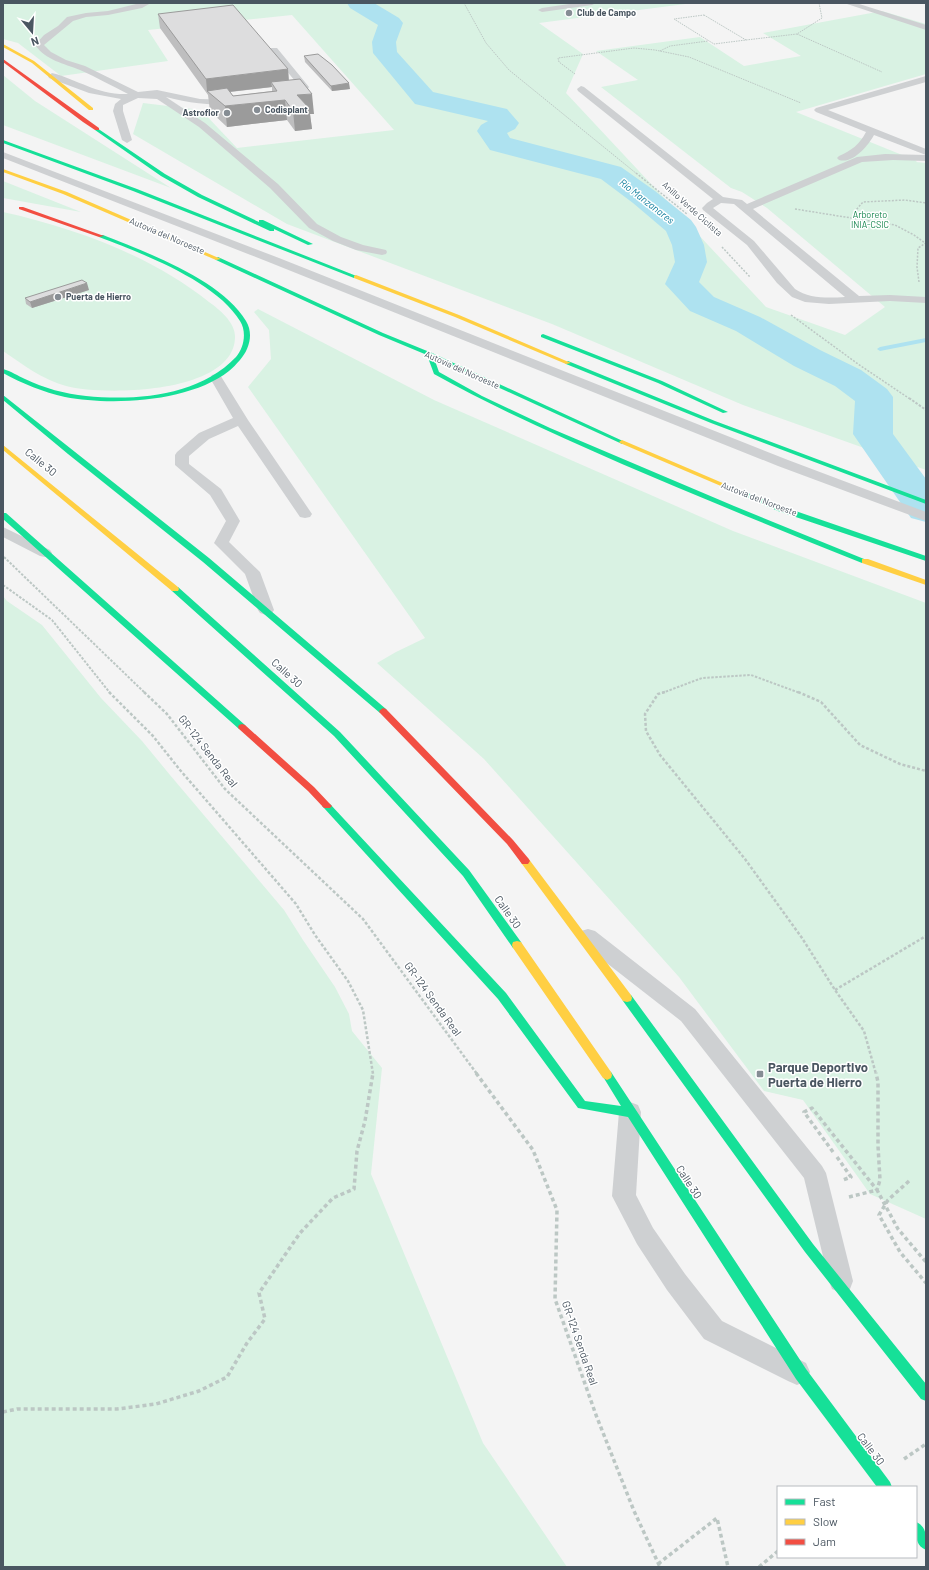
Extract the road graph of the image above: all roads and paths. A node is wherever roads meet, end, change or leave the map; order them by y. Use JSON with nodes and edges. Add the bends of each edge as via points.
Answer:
{"nodes":[{"id":1,"x":158,"y":3,"type":"edge"},
{"id":2,"x":464,"y":3,"type":"edge"},
{"id":3,"x":592,"y":3,"type":"edge"},
{"id":4,"x":819,"y":3,"type":"edge"},
{"id":5,"x":848,"y":3,"type":"edge"},
{"id":6,"x":143,"y":4,"type":"edge"},
{"id":7,"x":542,"y":10,"type":"dead end"},
{"id":8,"x":926,"y":28,"type":"edge"},
{"id":9,"x":797,"y":34,"type":"junction"},
{"id":10,"x":746,"y":40,"type":"junction"},
{"id":11,"x":708,"y":41,"type":"junction"},
{"id":12,"x":3,"y":45,"type":"edge"},
{"id":13,"x":274,"y":50,"type":"edge"},
{"id":14,"x":660,"y":51,"type":"junction"},
{"id":15,"x":3,"y":60,"type":"edge"},
{"id":16,"x":3,"y":69,"type":"edge"},
{"id":17,"x":576,"y":74,"type":"dead end"},
{"id":18,"x":52,"y":76,"type":"junction"},
{"id":19,"x":926,"y":79,"type":"edge"},
{"id":20,"x":908,"y":84,"type":"junction"},
{"id":21,"x":580,"y":89,"type":"dead end"},
{"id":22,"x":138,"y":95,"type":"junction"},
{"id":23,"x":282,"y":96,"type":"edge"},
{"id":24,"x":239,"y":101,"type":"edge"},
{"id":25,"x":58,"y":102,"type":"junction"},
{"id":26,"x":819,"y":110,"type":"junction"},
{"id":27,"x":100,"y":118,"type":"dead end"},
{"id":28,"x":111,"y":127,"type":"dead end"},
{"id":29,"x":871,"y":130,"type":"junction"},
{"id":30,"x":127,"y":140,"type":"junction"},
{"id":31,"x":3,"y":141,"type":"edge"},
{"id":32,"x":926,"y":152,"type":"edge"},
{"id":33,"x":3,"y":155,"type":"edge"},
{"id":34,"x":926,"y":158,"type":"edge"},
{"id":35,"x":3,"y":170,"type":"edge"},
{"id":36,"x":720,"y":200,"type":"junction"},
{"id":37,"x":926,"y":203,"type":"edge"},
{"id":38,"x":746,"y":205,"type":"junction"},
{"id":39,"x":689,"y":216,"type":"dead end"},
{"id":40,"x":853,"y":219,"type":"junction"},
{"id":41,"x":107,"y":228,"type":"dead end"},
{"id":42,"x":718,"y":242,"type":"dead end"},
{"id":43,"x":926,"y":243,"type":"edge"},
{"id":44,"x":382,"y":252,"type":"dead end"},
{"id":45,"x":751,"y":278,"type":"dead end"},
{"id":46,"x":920,"y":287,"type":"dead end"},
{"id":47,"x":856,"y":300,"type":"junction"},
{"id":48,"x":926,"y":300,"type":"edge"},
{"id":49,"x":301,"y":308,"type":"dead end"},
{"id":50,"x":789,"y":313,"type":"dead end"},
{"id":51,"x":532,"y":332,"type":"dead end"},
{"id":52,"x":381,"y":334,"type":"junction"},
{"id":53,"x":521,"y":343,"type":"junction"},
{"id":54,"x":430,"y":354,"type":"junction"},
{"id":55,"x":3,"y":371,"type":"edge"},
{"id":56,"x":216,"y":378,"type":"junction"},
{"id":57,"x":3,"y":397,"type":"edge"},
{"id":58,"x":926,"y":410,"type":"edge"},
{"id":59,"x":241,"y":420,"type":"junction"},
{"id":60,"x":3,"y":447,"type":"edge"},
{"id":61,"x":926,"y":502,"type":"edge"},
{"id":62,"x":305,"y":514,"type":"dead end"},
{"id":63,"x":3,"y":515,"type":"edge"},
{"id":64,"x":926,"y":517,"type":"edge"},
{"id":65,"x":3,"y":531,"type":"edge"},
{"id":66,"x":3,"y":556,"type":"edge"},
{"id":67,"x":53,"y":558,"type":"junction"},
{"id":68,"x":926,"y":559,"type":"edge"},
{"id":69,"x":926,"y":583,"type":"edge"},
{"id":70,"x":3,"y":585,"type":"edge"},
{"id":71,"x":266,"y":610,"type":"junction"},
{"id":72,"x":926,"y":771,"type":"edge"},
{"id":73,"x":572,"y":924,"type":"junction"},
{"id":74,"x":926,"y":936,"type":"edge"},
{"id":75,"x":835,"y":990,"type":"junction"},
{"id":76,"x":630,"y":1112,"type":"junction"},
{"id":77,"x":839,"y":1182,"type":"dead end"},
{"id":78,"x":909,"y":1182,"type":"dead end"},
{"id":79,"x":877,"y":1190,"type":"junction"},
{"id":80,"x":850,"y":1198,"type":"dead end"},
{"id":81,"x":883,"y":1205,"type":"junction"},
{"id":82,"x":926,"y":1262,"type":"edge"},
{"id":83,"x":926,"y":1283,"type":"edge"},
{"id":84,"x":844,"y":1291,"type":"junction"},
{"id":85,"x":801,"y":1374,"type":"junction"},
{"id":86,"x":926,"y":1394,"type":"edge"},
{"id":87,"x":3,"y":1412,"type":"edge"},
{"id":88,"x":884,"y":1486,"type":"edge"},
{"id":89,"x":917,"y":1530,"type":"edge"},
{"id":90,"x":926,"y":1543,"type":"edge"},
{"id":91,"x":777,"y":1552,"type":"edge"},
{"id":92,"x":659,"y":1565,"type":"edge"},
{"id":93,"x":728,"y":1567,"type":"edge"},
{"id":94,"x":759,"y":1567,"type":"edge"}],
"edges":[{"from":1,"to":6,"type":"lane"},
{"from":2,"to":39,"type":"path","name":"Anillo Verde Ciclista","via":[[486,43],[509,70]]},
{"from":3,"to":7,"type":"lane"},
{"from":4,"to":9,"type":"path","via":[[822,18]]},
{"from":5,"to":8,"type":"lane"},
{"from":6,"to":22,"type":"lane","via":[[70,19],[39,45],[48,54],[63,62],[82,68]]},
{"from":9,"to":10,"type":"path"},
{"from":9,"to":20,"type":"path"},
{"from":10,"to":11,"type":"path","via":[[714,44]]},
{"from":10,"to":11,"type":"path","via":[[704,15],[674,19]]},
{"from":11,"to":14,"type":"path","via":[[670,46]]},
{"from":12,"to":18,"type":"highway","via":[[34,62]]},
{"from":13,"to":23,"type":"lane","via":[[305,87],[300,93]]},
{"from":14,"to":17,"type":"path","via":[[634,48],[558,58],[559,62]]},
{"from":14,"to":26,"type":"path","via":[[689,57]]},
{"from":15,"to":25,"type":"highway"},
{"from":16,"to":25,"type":"highway"},
{"from":18,"to":22,"type":"lane","via":[[101,94]]},
{"from":18,"to":27,"type":"highway"},
{"from":19,"to":20,"type":"lane"},
{"from":20,"to":26,"type":"lane"},
{"from":21,"to":36,"type":"lane"},
{"from":22,"to":24,"type":"lane","via":[[149,92],[197,101]]},
{"from":22,"to":30,"type":"lane","via":[[119,104],[118,111]]},
{"from":22,"to":44,"type":"lane","via":[[159,97],[202,124],[274,186],[313,226],[360,248]]},
{"from":25,"to":30,"type":"highway","via":[[163,175],[257,224],[314,246],[219,201]]},
{"from":26,"to":29,"type":"lane"},
{"from":28,"to":30,"type":"highway"},
{"from":29,"to":32,"type":"lane"},
{"from":29,"to":38,"type":"lane","via":[[861,149]]},
{"from":31,"to":53,"type":"highway","via":[[135,190]]},
{"from":33,"to":64,"type":"lane","via":[[163,216],[697,430]]},
{"from":34,"to":38,"type":"lane","via":[[905,156],[860,159]]},
{"from":35,"to":52,"type":"highway","name":"Autovía del Noroeste","via":[[65,193],[226,262]]},
{"from":36,"to":38,"type":"lane","via":[[729,199]]},
{"from":36,"to":47,"type":"lane","via":[[712,202],[707,208],[755,248],[795,294],[808,298]]},
{"from":37,"to":40,"type":"path","via":[[905,200],[863,202]]},
{"from":38,"to":40,"type":"path","via":[[825,212]]},
{"from":38,"to":47,"type":"lane"},
{"from":40,"to":43,"type":"path","via":[[895,225]]},
{"from":41,"to":56,"type":"highway","via":[[66,216],[17,207],[132,247],[169,264],[231,305],[246,327],[246,348],[239,359]]},
{"from":42,"to":45,"type":"path","name":"Anillo Verde Ciclista"},
{"from":43,"to":46,"type":"path","via":[[918,248],[917,268]]},
{"from":47,"to":48,"type":"lane"},
{"from":49,"to":52,"type":"highway"},
{"from":50,"to":58,"type":"path"},
{"from":51,"to":53,"type":"highway","via":[[660,382],[732,415]]},
{"from":52,"to":54,"type":"highway","name":"Autovía del Noroeste"},
{"from":53,"to":61,"type":"highway","via":[[712,422]]},
{"from":54,"to":68,"type":"highway","name":"Autovía del Noroeste","via":[[650,455],[782,509]]},
{"from":54,"to":69,"type":"highway","via":[[436,373],[502,408],[772,526]]},
{"from":55,"to":56,"type":"highway","via":[[16,379],[49,391],[98,399],[152,396],[197,386]]},
{"from":56,"to":59,"type":"lane"},
{"from":57,"to":71,"type":"highway"},
{"from":59,"to":62,"type":"lane"},
{"from":59,"to":71,"type":"lane","via":[[204,436],[182,455],[182,464],[216,492],[234,520],[221,543],[252,572]]},
{"from":60,"to":76,"type":"highway","name":"Calle 30","via":[[174,588],[337,734],[466,873],[584,1040]]},
{"from":63,"to":67,"type":"highway"},
{"from":65,"to":67,"type":"lane"},
{"from":66,"to":92,"type":"path","name":"GR-124 Senda Real","via":[[167,714],[224,789],[363,919],[533,1150],[557,1210],[555,1299],[596,1415],[634,1511]]},
{"from":67,"to":76,"type":"highway","via":[[311,790],[502,996],[582,1105]]},
{"from":70,"to":87,"type":"path","via":[[52,620],[111,694],[153,736],[296,904],[348,981],[364,1010],[373,1074],[366,1121],[357,1151],[354,1189],[333,1198],[300,1233],[266,1282],[259,1293],[264,1319],[247,1342],[228,1377],[200,1391],[156,1404],[117,1409],[17,1409]]},
{"from":71,"to":73,"type":"highway","via":[[381,709],[510,842]]},
{"from":72,"to":75,"type":"path","via":[[900,764],[860,746],[822,702],[751,675],[702,678],[658,694],[645,714],[646,731],[660,755],[745,858],[802,938]]},
{"from":73,"to":84,"type":"highway","via":[[809,1248]]},
{"from":73,"to":84,"type":"lane","via":[[688,1015],[814,1173]]},
{"from":74,"to":75,"type":"path"},
{"from":75,"to":79,"type":"path","via":[[864,1031],[878,1082],[880,1180]]},
{"from":76,"to":85,"type":"highway","name":"Calle 30"},
{"from":76,"to":85,"type":"lane","via":[[624,1196],[645,1236],[713,1330]]},
{"from":77,"to":79,"type":"path","via":[[851,1177],[804,1112],[812,1108]]},
{"from":78,"to":81,"type":"path","via":[[889,1197]]},
{"from":79,"to":80,"type":"path"},
{"from":79,"to":81,"type":"path"},
{"from":81,"to":82,"type":"path","via":[[907,1241]]},
{"from":81,"to":83,"type":"path","via":[[879,1215],[887,1230],[900,1252]]},
{"from":84,"to":86,"type":"highway"},
{"from":85,"to":88,"type":"highway","name":"Calle 30"},
{"from":89,"to":90,"type":"highway"},
{"from":91,"to":94,"type":"path"},
{"from":92,"to":93,"type":"path","via":[[717,1518]]}]}
